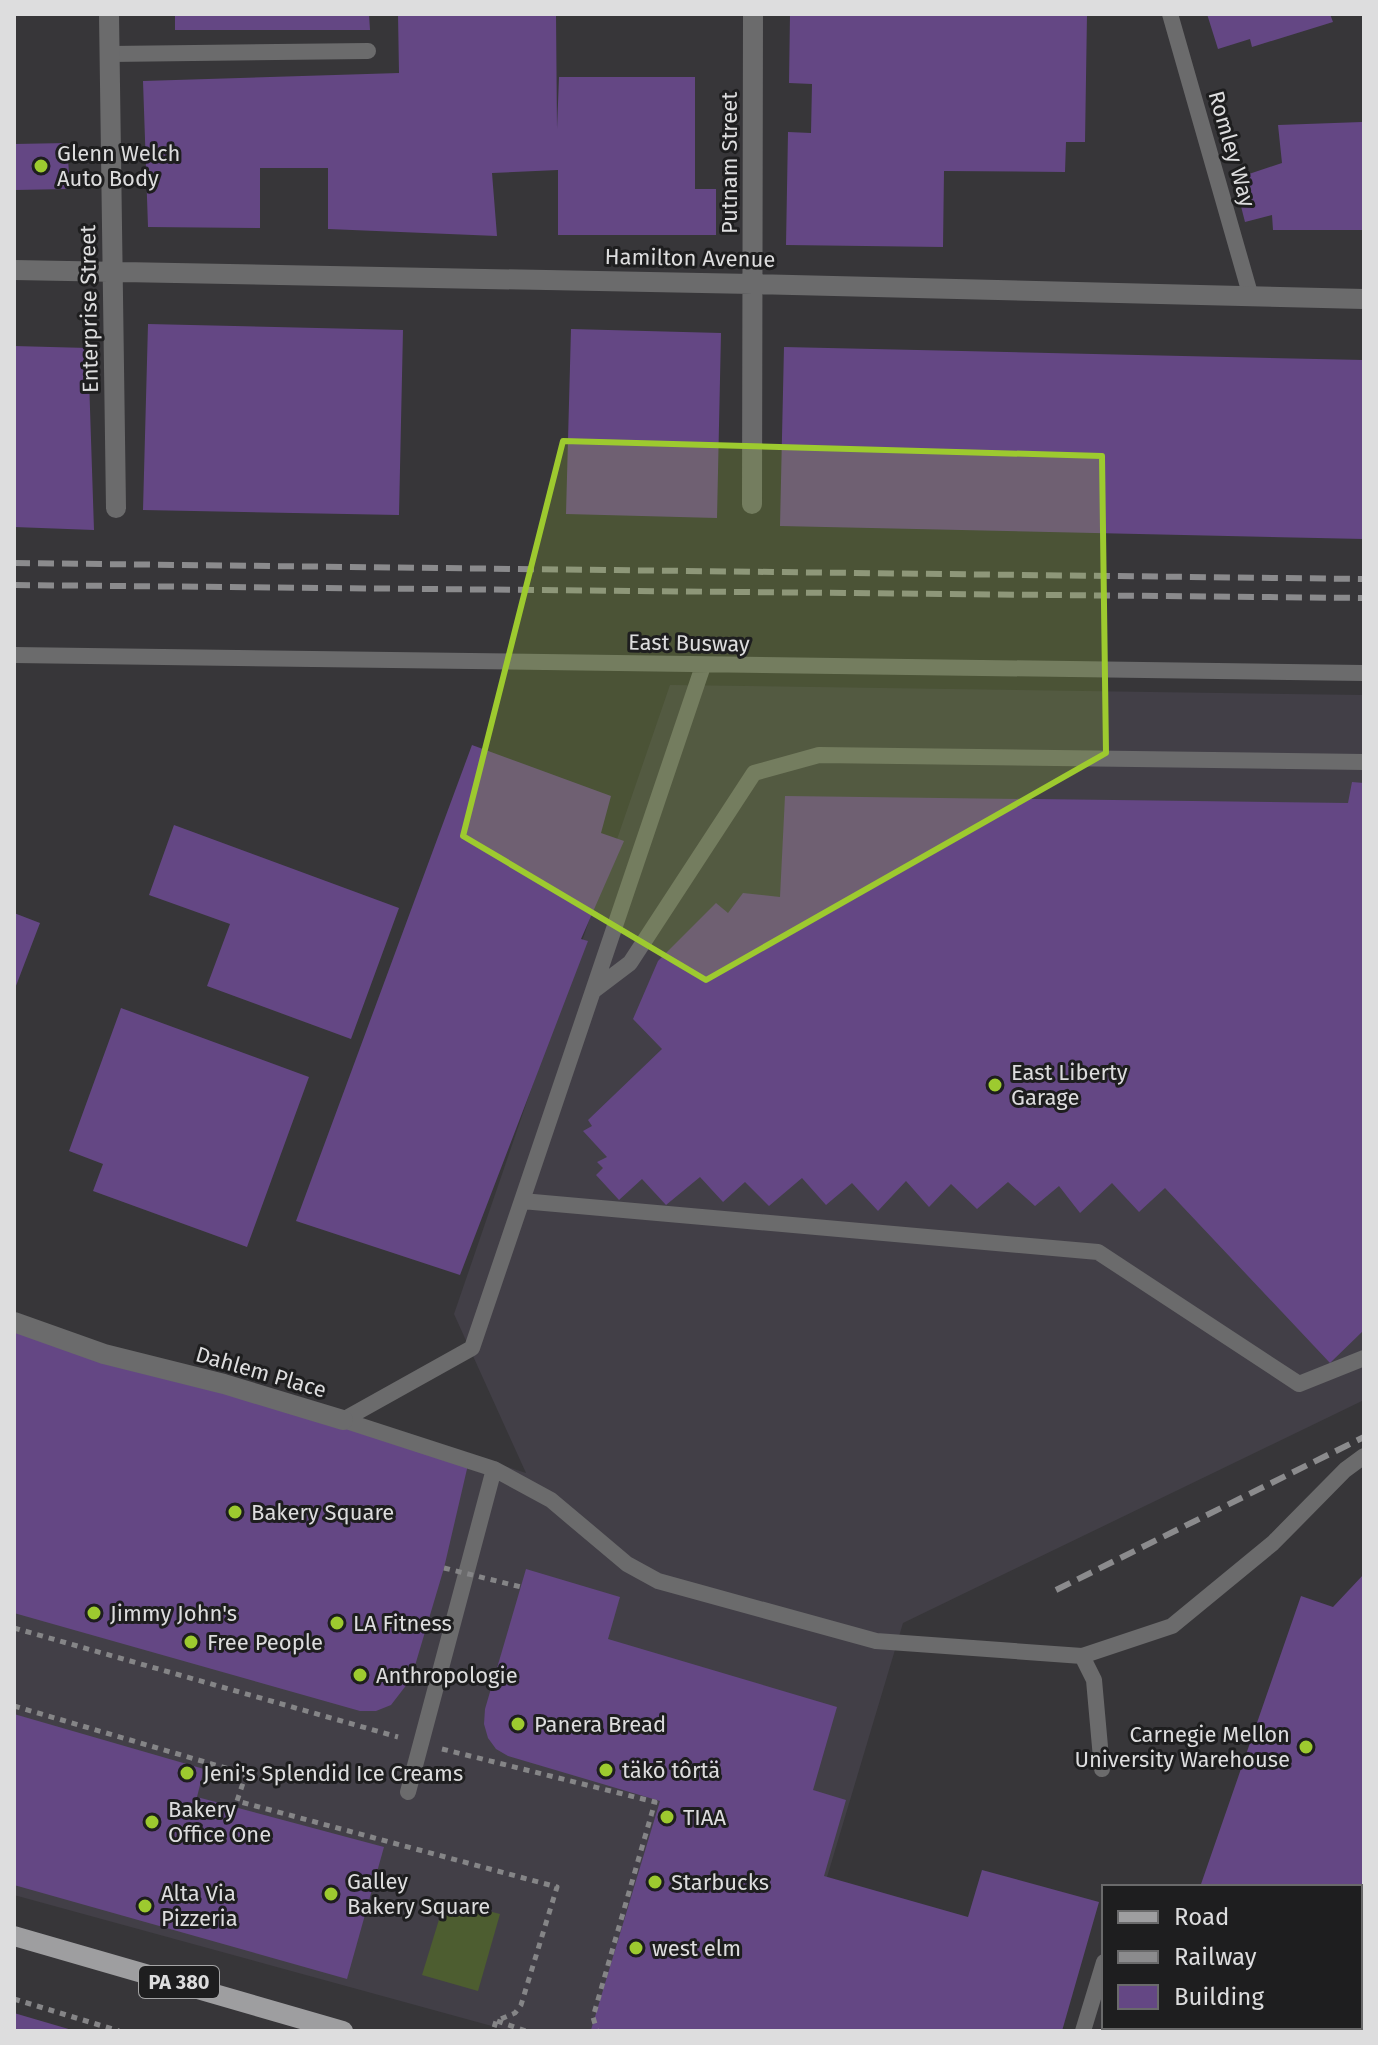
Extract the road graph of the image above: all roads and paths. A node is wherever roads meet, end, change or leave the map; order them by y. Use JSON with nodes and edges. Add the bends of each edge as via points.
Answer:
{"nodes":[{"id":1,"x":109,"y":14,"type":"edge"},
{"id":2,"x":753,"y":14,"type":"edge"},
{"id":3,"x":1170,"y":14,"type":"edge"},
{"id":4,"x":368,"y":51,"type":"dead end"},
{"id":5,"x":110,"y":54,"type":"junction"},
{"id":6,"x":14,"y":270,"type":"edge"},
{"id":7,"x":112,"y":271,"type":"junction"},
{"id":8,"x":753,"y":284,"type":"junction"},
{"id":9,"x":1251,"y":297,"type":"junction"},
{"id":10,"x":1364,"y":299,"type":"edge"},
{"id":11,"x":752,"y":504,"type":"dead end"},
{"id":12,"x":116,"y":508,"type":"dead end"},
{"id":13,"x":14,"y":655,"type":"edge"},
{"id":14,"x":703,"y":666,"type":"junction"},
{"id":15,"x":1364,"y":673,"type":"edge"},
{"id":16,"x":1364,"y":762,"type":"edge"},
{"id":17,"x":593,"y":991,"type":"junction"},
{"id":18,"x":522,"y":1201,"type":"junction"},
{"id":19,"x":14,"y":1322,"type":"edge"},
{"id":20,"x":1364,"y":1358,"type":"edge"},
{"id":21,"x":343,"y":1420,"type":"junction"},
{"id":22,"x":1364,"y":1456,"type":"edge"},
{"id":23,"x":494,"y":1469,"type":"junction"},
{"id":24,"x":444,"y":1568,"type":"dead end"},
{"id":25,"x":521,"y":1587,"type":"dead end"},
{"id":26,"x":1082,"y":1656,"type":"junction"},
{"id":27,"x":14,"y":1706,"type":"edge"},
{"id":28,"x":1102,"y":1769,"type":"dead end"},
{"id":29,"x":408,"y":1792,"type":"dead end"},
{"id":30,"x":14,"y":1936,"type":"edge"},
{"id":31,"x":1102,"y":1969,"type":"edge"},
{"id":32,"x":14,"y":1999,"type":"edge"},
{"id":33,"x":496,"y":2021,"type":"junction"},
{"id":34,"x":119,"y":2031,"type":"edge"},
{"id":35,"x":343,"y":2031,"type":"edge"},
{"id":36,"x":493,"y":2031,"type":"edge"},
{"id":37,"x":526,"y":2031,"type":"edge"},
{"id":38,"x":1083,"y":2031,"type":"edge"}],
"edges":[{"from":1,"to":5,"type":"street","name":"Enterprise Street"},
{"from":2,"to":8,"type":"street","name":"Putnam Street"},
{"from":3,"to":9,"type":"lane","name":"Romley Way"},
{"from":4,"to":5,"type":"lane"},
{"from":5,"to":7,"type":"street","name":"Enterprise Street"},
{"from":6,"to":7,"type":"street","name":"Hamilton Avenue"},
{"from":7,"to":8,"type":"street","name":"Hamilton Avenue"},
{"from":7,"to":12,"type":"street","name":"Enterprise Street"},
{"from":8,"to":9,"type":"street","name":"Hamilton Avenue"},
{"from":8,"to":11,"type":"street","name":"Putnam Street"},
{"from":9,"to":10,"type":"street","name":"Hamilton Avenue"},
{"from":13,"to":14,"type":"lane","name":"East Busway"},
{"from":14,"to":15,"type":"lane","name":"East Busway"},
{"from":14,"to":17,"type":"lane"},
{"from":16,"to":17,"type":"lane","via":[[819,755],[754,773],[630,963]]},
{"from":17,"to":18,"type":"lane"},
{"from":18,"to":20,"type":"lane","via":[[1098,1252],[1299,1384]]},
{"from":18,"to":21,"type":"lane","via":[[472,1348]]},
{"from":19,"to":21,"type":"street","name":"Dahlem Place","via":[[104,1354]]},
{"from":21,"to":23,"type":"lane","name":"Dahlem Place"},
{"from":22,"to":26,"type":"lane","via":[[1273,1543],[1172,1626]]},
{"from":23,"to":26,"type":"lane","name":"Dahlem Place","via":[[551,1500],[627,1564],[658,1581],[876,1641]]},
{"from":23,"to":29,"type":"lane"},
{"from":24,"to":25,"type":"path","bridge":true},
{"from":26,"to":28,"type":"lane","via":[[1094,1680]]},
{"from":27,"to":33,"type":"path","via":[[246,1774],[237,1801],[557,1887],[521,2005]]},
{"from":30,"to":35,"type":"main road","number":"PA 380"},
{"from":31,"to":38,"type":"lane"},
{"from":32,"to":34,"type":"path"},
{"from":33,"to":36,"type":"path"},
{"from":33,"to":37,"type":"path"}]}
